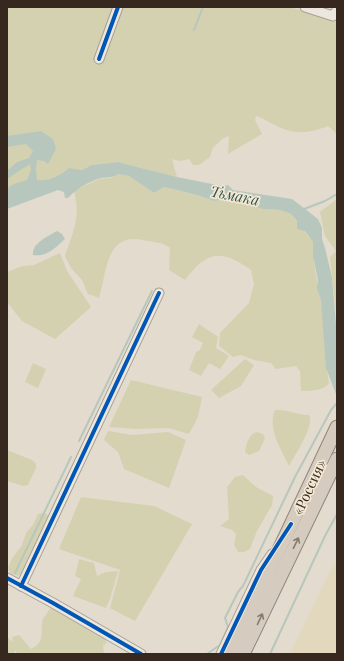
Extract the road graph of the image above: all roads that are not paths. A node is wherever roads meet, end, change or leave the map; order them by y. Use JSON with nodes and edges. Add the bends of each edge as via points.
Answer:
{"nodes":[{"id":1,"x":118,"y":7,"type":"edge"},
{"id":2,"x":305,"y":7,"type":"edge"},
{"id":3,"x":337,"y":10,"type":"edge"},
{"id":4,"x":98,"y":59,"type":"dead end"},
{"id":5,"x":158,"y":293,"type":"dead end"},
{"id":6,"x":337,"y":427,"type":"edge"},
{"id":7,"x":337,"y":459,"type":"edge"},
{"id":8,"x":291,"y":524,"type":"junction"},
{"id":9,"x":7,"y":578,"type":"edge"},
{"id":10,"x":20,"y":586,"type":"junction"},
{"id":11,"x":139,"y":654,"type":"edge"},
{"id":12,"x":221,"y":654,"type":"edge"},
{"id":13,"x":230,"y":654,"type":"edge"},
{"id":14,"x":243,"y":654,"type":"edge"}],
"edges":[{"from":1,"to":4,"type":"street"},
{"from":2,"to":3,"type":"street","via":[[333,16]]},
{"from":5,"to":10,"type":"street"},
{"from":6,"to":8,"type":"highway","name":"«Россия»"},
{"from":14,"to":7,"type":"highway","name":"«Россия»","one_way":true},
{"from":8,"to":12,"type":"street","via":[[261,570]]},
{"from":8,"to":13,"type":"highway","name":"«Россия»"},
{"from":9,"to":10,"type":"street"},
{"from":10,"to":11,"type":"street"}]}
